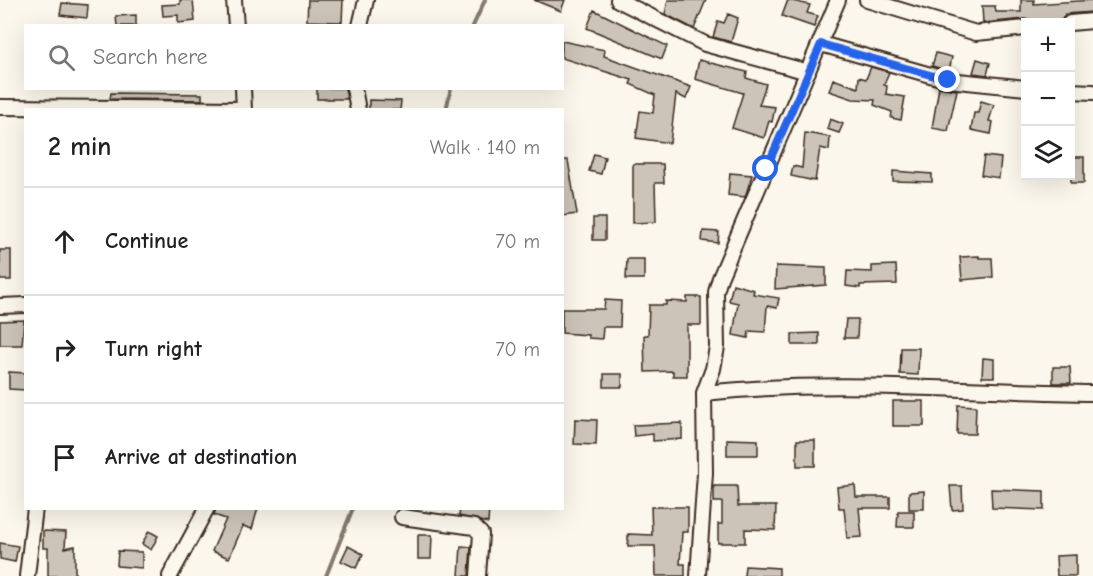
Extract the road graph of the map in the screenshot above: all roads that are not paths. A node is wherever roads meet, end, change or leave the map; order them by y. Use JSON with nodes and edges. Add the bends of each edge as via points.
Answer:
{"nodes":[{"id":1,"x":234,"y":0,"type":"edge"},
{"id":2,"x":366,"y":0,"type":"edge"},
{"id":3,"x":618,"y":0,"type":"edge"},
{"id":4,"x":838,"y":0,"type":"edge"},
{"id":5,"x":867,"y":0,"type":"edge"},
{"id":6,"x":1093,"y":21,"type":"edge"},
{"id":7,"x":1075,"y":23,"type":"edge"},
{"id":8,"x":236,"y":24,"type":"edge"},
{"id":9,"x":360,"y":24,"type":"edge"},
{"id":10,"x":1021,"y":28,"type":"edge"},
{"id":11,"x":821,"y":44,"type":"junction"},
{"id":12,"x":808,"y":72,"type":"junction"},
{"id":13,"x":1021,"y":87,"type":"edge"},
{"id":14,"x":243,"y":90,"type":"edge"},
{"id":15,"x":354,"y":90,"type":"edge"},
{"id":16,"x":1075,"y":90,"type":"edge"},
{"id":17,"x":1093,"y":92,"type":"edge"},
{"id":18,"x":0,"y":108,"type":"edge"},
{"id":19,"x":24,"y":108,"type":"edge"},
{"id":20,"x":244,"y":108,"type":"edge"},
{"id":21,"x":358,"y":108,"type":"edge"},
{"id":22,"x":24,"y":305,"type":"edge"},
{"id":23,"x":0,"y":306,"type":"edge"},
{"id":24,"x":704,"y":393,"type":"junction"},
{"id":25,"x":1093,"y":393,"type":"edge"},
{"id":26,"x":35,"y":510,"type":"edge"},
{"id":27,"x":206,"y":510,"type":"edge"},
{"id":28,"x":402,"y":517,"type":"dead end"},
{"id":29,"x":27,"y":576,"type":"edge"},
{"id":30,"x":170,"y":576,"type":"edge"},
{"id":31,"x":478,"y":576,"type":"edge"},
{"id":32,"x":698,"y":576,"type":"edge"}],
"edges":[{"from":1,"to":8,"type":"street"},
{"from":2,"to":9,"type":"street"},
{"from":3,"to":12,"type":"street","via":[[705,44]]},
{"from":4,"to":11,"type":"street"},
{"from":5,"to":10,"type":"street","via":[[976,33]]},
{"from":6,"to":7,"type":"street"},
{"from":11,"to":12,"type":"street"},
{"from":11,"to":13,"type":"street","via":[[948,80]]},
{"from":12,"to":24,"type":"street","via":[[720,278],[717,347]]},
{"from":14,"to":20,"type":"street"},
{"from":15,"to":21,"type":"street"},
{"from":16,"to":17,"type":"street"},
{"from":18,"to":19,"type":"street"},
{"from":22,"to":23,"type":"street"},
{"from":24,"to":25,"type":"street","via":[[800,388]]},
{"from":24,"to":32,"type":"street","via":[[705,473]]},
{"from":26,"to":29,"type":"street"},
{"from":27,"to":30,"type":"street"},
{"from":28,"to":31,"type":"street","via":[[474,527],[481,534]]}]}
